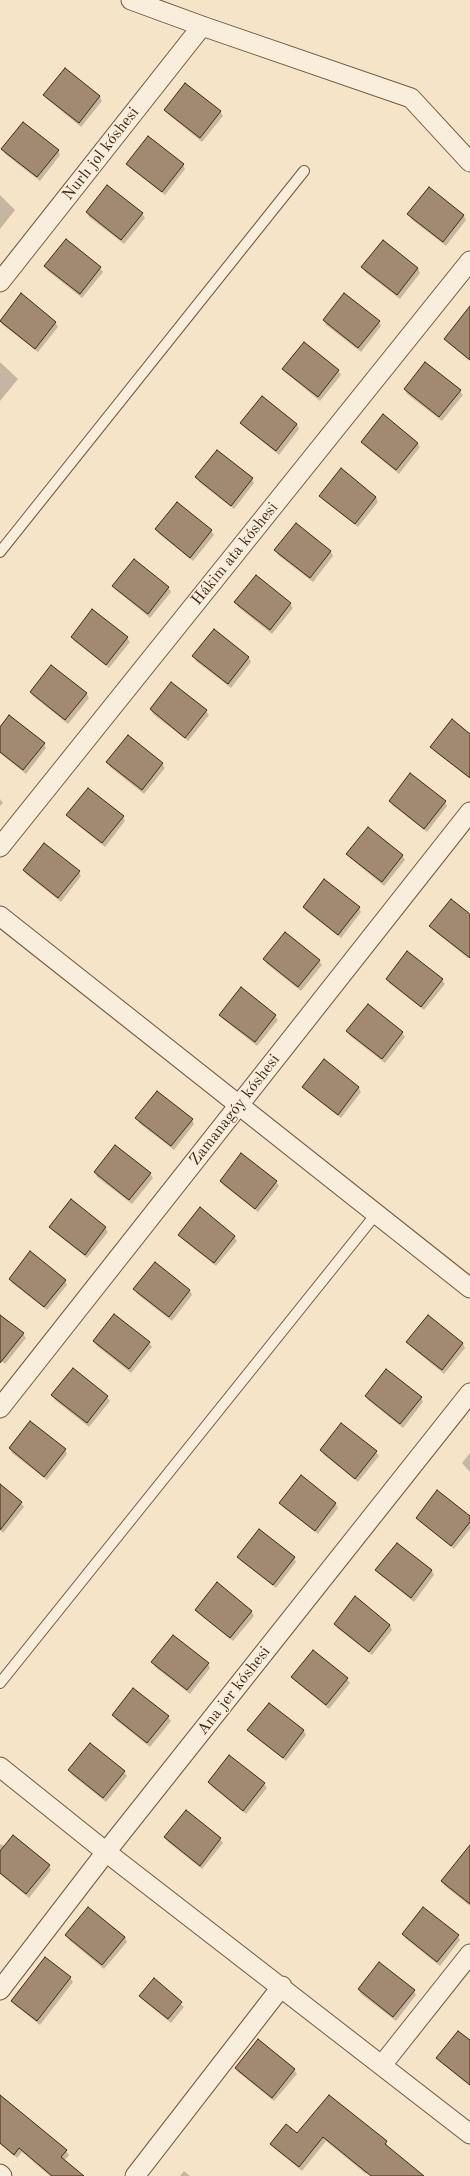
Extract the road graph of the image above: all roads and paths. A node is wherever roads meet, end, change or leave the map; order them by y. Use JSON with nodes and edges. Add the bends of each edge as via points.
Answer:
{"nodes":[{"id":1,"x":131,"y":0,"type":"edge"},
{"id":2,"x":202,"y":26,"type":"junction"},
{"id":3,"x":470,"y":162,"type":"edge"},
{"id":4,"x":304,"y":171,"type":"dead end"},
{"id":5,"x":470,"y":262,"type":"edge"},
{"id":6,"x":0,"y":282,"type":"edge"},
{"id":7,"x":0,"y":552,"type":"edge"},
{"id":8,"x":470,"y":812,"type":"edge"},
{"id":9,"x":0,"y":847,"type":"edge"},
{"id":10,"x":0,"y":916,"type":"edge"},
{"id":11,"x":238,"y":1105,"type":"junction"},
{"id":12,"x":376,"y":1214,"type":"junction"},
{"id":13,"x":470,"y":1288,"type":"edge"},
{"id":14,"x":470,"y":1393,"type":"edge"},
{"id":15,"x":0,"y":1408,"type":"edge"},
{"id":16,"x":0,"y":1683,"type":"edge"},
{"id":17,"x":0,"y":1767,"type":"edge"},
{"id":18,"x":106,"y":1852,"type":"junction"},
{"id":19,"x":470,"y":1954,"type":"edge"},
{"id":20,"x":282,"y":1986,"type":"junction"},
{"id":21,"x":0,"y":1990,"type":"edge"},
{"id":22,"x":382,"y":2065,"type":"junction"},
{"id":23,"x":470,"y":2134,"type":"edge"},
{"id":24,"x":0,"y":2174,"type":"edge"},
{"id":25,"x":2,"y":2176,"type":"edge"},
{"id":26,"x":135,"y":2176,"type":"edge"}],
"edges":[{"from":1,"to":2,"type":"street"},
{"from":2,"to":3,"type":"street","via":[[411,98]]},
{"from":2,"to":6,"type":"street","name":"Nurlı jol kóshesi"},
{"from":4,"to":7,"type":"lane"},
{"from":5,"to":9,"type":"street","name":"Hákim ata kóshesi"},
{"from":8,"to":11,"type":"street","name":"Zamanagóy kóshesi"},
{"from":10,"to":11,"type":"street"},
{"from":11,"to":12,"type":"street"},
{"from":11,"to":15,"type":"street","name":"Zamanagóy kóshesi"},
{"from":12,"to":13,"type":"street"},
{"from":12,"to":16,"type":"lane"},
{"from":14,"to":18,"type":"street","name":"Ana jer kóshesi"},
{"from":17,"to":18,"type":"street"},
{"from":18,"to":20,"type":"street"},
{"from":18,"to":21,"type":"street","name":"Ana jer kóshesi"},
{"from":19,"to":22,"type":"street"},
{"from":20,"to":22,"type":"street"},
{"from":20,"to":26,"type":"street"},
{"from":22,"to":23,"type":"street"},
{"from":24,"to":25,"type":"street"}]}
